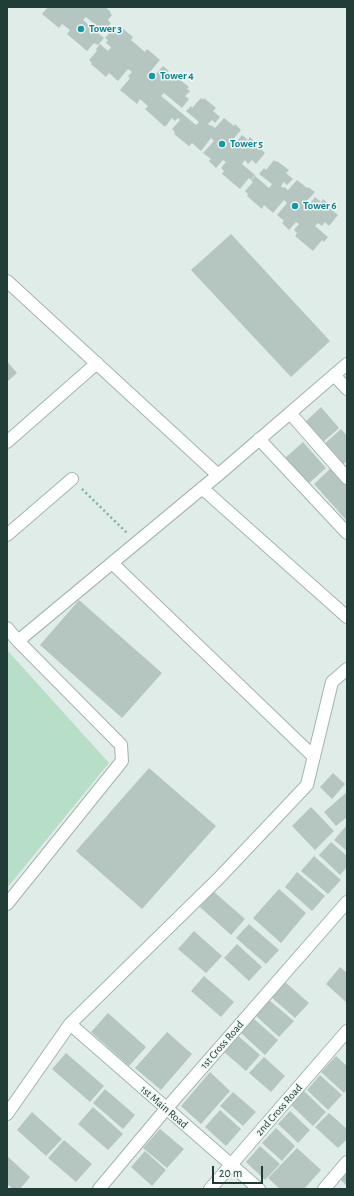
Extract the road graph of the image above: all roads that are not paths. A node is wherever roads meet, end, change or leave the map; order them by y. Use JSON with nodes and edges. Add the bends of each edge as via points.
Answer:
{"nodes":[{"id":1,"x":7,"y":281,"type":"edge"},
{"id":2,"x":97,"y":363,"type":"junction"},
{"id":3,"x":347,"y":364,"type":"edge"},
{"id":4,"x":334,"y":375,"type":"junction"},
{"id":5,"x":347,"y":390,"type":"edge"},
{"id":6,"x":290,"y":413,"type":"junction"},
{"id":7,"x":259,"y":439,"type":"junction"},
{"id":8,"x":7,"y":442,"type":"edge"},
{"id":9,"x":218,"y":475,"type":"junction"},
{"id":10,"x":347,"y":478,"type":"edge"},
{"id":11,"x":72,"y":479,"type":"road end"},
{"id":12,"x":202,"y":488,"type":"junction"},
{"id":13,"x":347,"y":533,"type":"edge"},
{"id":14,"x":7,"y":535,"type":"edge"},
{"id":15,"x":112,"y":563,"type":"junction"},
{"id":16,"x":347,"y":617,"type":"edge"},
{"id":17,"x":7,"y":628,"type":"edge"},
{"id":18,"x":18,"y":641,"type":"junction"},
{"id":19,"x":347,"y":669,"type":"edge"},
{"id":20,"x":314,"y":757,"type":"junction"},
{"id":21,"x":347,"y":902,"type":"edge"},
{"id":22,"x":7,"y":904,"type":"edge"},
{"id":23,"x":70,"y":1024,"type":"junction"},
{"id":24,"x":347,"y":1031,"type":"edge"},
{"id":25,"x":166,"y":1109,"type":"junction"},
{"id":26,"x":7,"y":1114,"type":"edge"},
{"id":27,"x":347,"y":1162,"type":"edge"},
{"id":28,"x":231,"y":1166,"type":"junction"},
{"id":29,"x":99,"y":1189,"type":"edge"},
{"id":30,"x":210,"y":1189,"type":"edge"},
{"id":31,"x":259,"y":1189,"type":"edge"},
{"id":32,"x":324,"y":1189,"type":"edge"}],
"edges":[{"from":1,"to":2,"type":"street"},
{"from":2,"to":8,"type":"street"},
{"from":2,"to":9,"type":"street"},
{"from":3,"to":4,"type":"street"},
{"from":4,"to":5,"type":"street"},
{"from":4,"to":6,"type":"street"},
{"from":6,"to":7,"type":"street"},
{"from":6,"to":10,"type":"street"},
{"from":7,"to":9,"type":"street"},
{"from":7,"to":13,"type":"street"},
{"from":9,"to":12,"type":"street"},
{"from":11,"to":14,"type":"street"},
{"from":12,"to":15,"type":"street"},
{"from":12,"to":16,"type":"street"},
{"from":15,"to":18,"type":"street"},
{"from":15,"to":20,"type":"street"},
{"from":17,"to":18,"type":"street"},
{"from":18,"to":22,"type":"street","via":[[121,745],[122,761]]},
{"from":19,"to":20,"type":"street","via":[[332,682]]},
{"from":20,"to":23,"type":"street","via":[[307,785],[219,878]]},
{"from":21,"to":25,"type":"street","name":"1st Cross Road"},
{"from":23,"to":25,"type":"street","name":"1st Main Road"},
{"from":23,"to":26,"type":"street"},
{"from":24,"to":28,"type":"street","name":"2nd Cross Road"},
{"from":25,"to":28,"type":"street","name":"1st Main Road"},
{"from":25,"to":29,"type":"street","name":"1st Cross Road"},
{"from":27,"to":32,"type":"street"},
{"from":28,"to":30,"type":"street","name":"2nd Cross Road"},
{"from":28,"to":31,"type":"street","name":"1st Main Road"}]}
